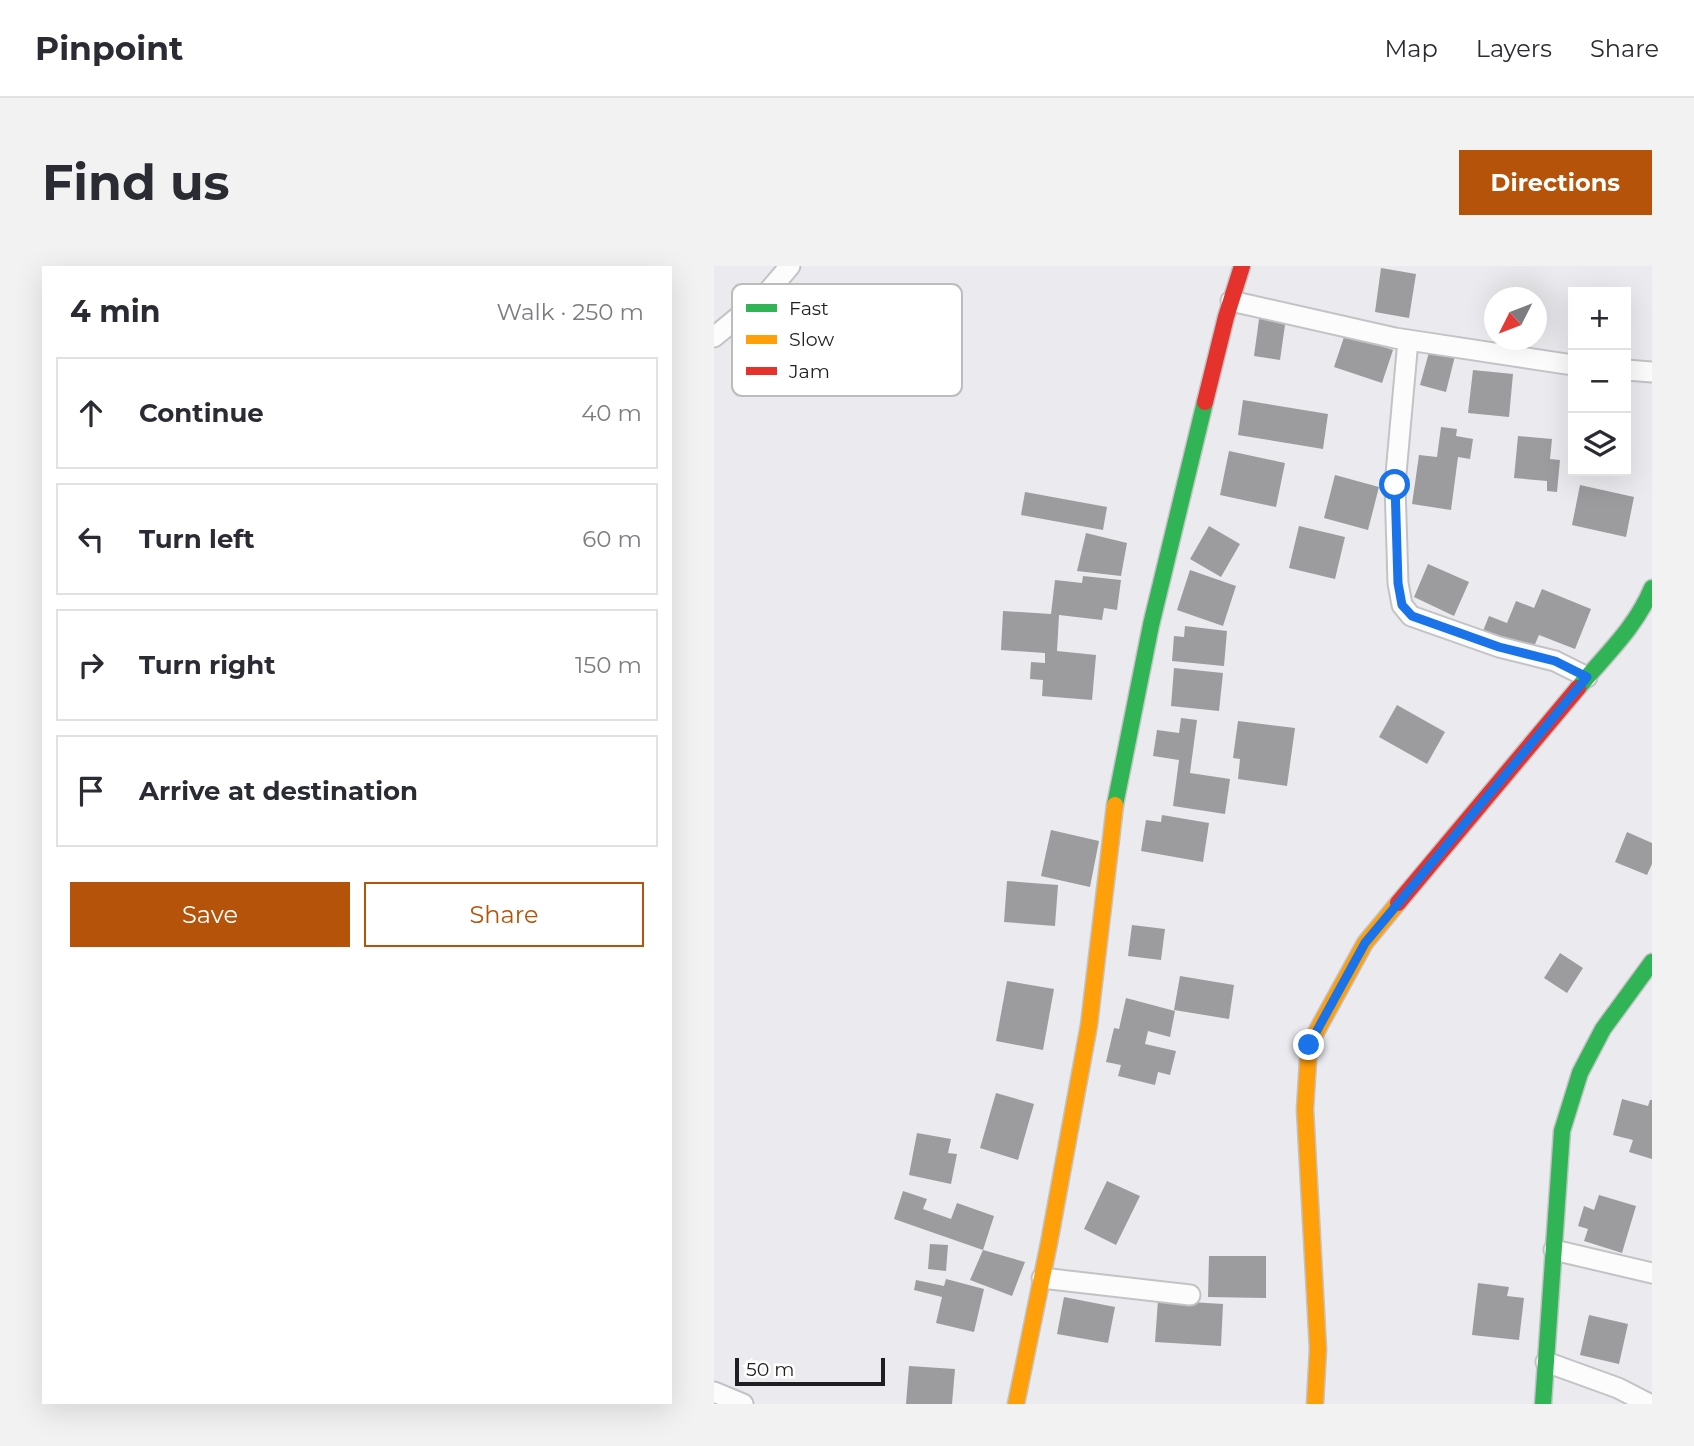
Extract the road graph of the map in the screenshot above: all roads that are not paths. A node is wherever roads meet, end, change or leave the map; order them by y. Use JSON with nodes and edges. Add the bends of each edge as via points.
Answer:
{"nodes":[{"id":1,"x":790,"y":266,"type":"edge"},
{"id":2,"x":1242,"y":266,"type":"edge"},
{"id":3,"x":775,"y":284,"type":"edge"},
{"id":4,"x":1231,"y":301,"type":"junction"},
{"id":5,"x":732,"y":322,"type":"edge"},
{"id":6,"x":714,"y":337,"type":"edge"},
{"id":7,"x":1408,"y":340,"type":"junction"},
{"id":8,"x":1568,"y":364,"type":"edge"},
{"id":9,"x":1631,"y":370,"type":"edge"},
{"id":10,"x":1652,"y":372,"type":"edge"},
{"id":11,"x":1652,"y":588,"type":"edge"},
{"id":12,"x":1587,"y":677,"type":"junction"},
{"id":13,"x":1652,"y":962,"type":"edge"},
{"id":14,"x":1554,"y":1250,"type":"junction"},
{"id":15,"x":1652,"y":1273,"type":"edge"},
{"id":16,"x":1042,"y":1278,"type":"junction"},
{"id":17,"x":1190,"y":1295,"type":"dead end"},
{"id":18,"x":1546,"y":1362,"type":"junction"},
{"id":19,"x":714,"y":1392,"type":"edge"},
{"id":20,"x":743,"y":1404,"type":"edge"},
{"id":21,"x":1016,"y":1404,"type":"edge"},
{"id":22,"x":1315,"y":1404,"type":"edge"},
{"id":23,"x":1544,"y":1404,"type":"edge"},
{"id":24,"x":1648,"y":1404,"type":"edge"}],
"edges":[{"from":1,"to":3,"type":"street"},
{"from":2,"to":4,"type":"street"},
{"from":4,"to":7,"type":"street"},
{"from":4,"to":16,"type":"street","via":[[1151,625],[1116,798],[1089,1025]]},
{"from":5,"to":6,"type":"street"},
{"from":7,"to":8,"type":"street"},
{"from":7,"to":12,"type":"street","via":[[1395,485],[1402,605],[1412,616],[1555,661]]},
{"from":9,"to":10,"type":"street"},
{"from":11,"to":12,"type":"street","via":[[1645,608],[1609,657]]},
{"from":12,"to":22,"type":"street","via":[[1365,943],[1309,1045],[1305,1109],[1318,1349]]},
{"from":13,"to":14,"type":"street","via":[[1604,1029],[1580,1073],[1562,1131]]},
{"from":14,"to":15,"type":"street"},
{"from":14,"to":18,"type":"street"},
{"from":16,"to":17,"type":"street"},
{"from":16,"to":21,"type":"street"},
{"from":18,"to":23,"type":"street"},
{"from":18,"to":24,"type":"street"},
{"from":19,"to":20,"type":"street"}]}
